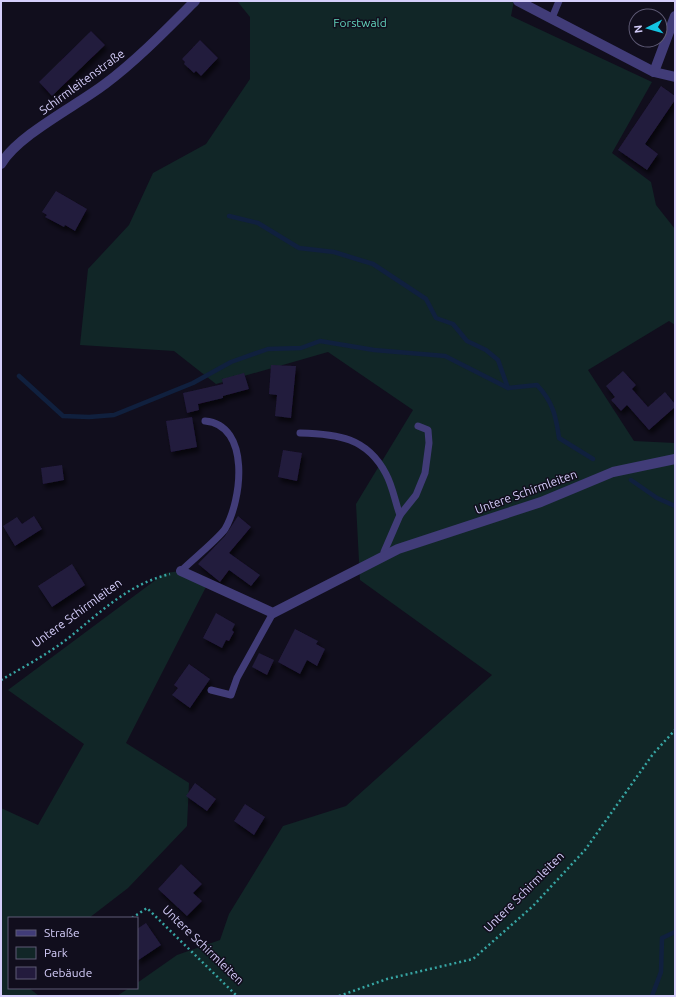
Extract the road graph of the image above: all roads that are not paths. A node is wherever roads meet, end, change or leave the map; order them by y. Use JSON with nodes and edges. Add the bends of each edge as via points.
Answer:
{"nodes":[{"id":1,"x":195,"y":1,"type":"edge"},
{"id":2,"x":518,"y":1,"type":"edge"},
{"id":3,"x":559,"y":1,"type":"edge"},
{"id":4,"x":675,"y":16,"type":"edge"},
{"id":5,"x":552,"y":18,"type":"junction"},
{"id":6,"x":654,"y":72,"type":"junction"},
{"id":7,"x":675,"y":77,"type":"edge"},
{"id":8,"x":1,"y":164,"type":"edge"},
{"id":9,"x":205,"y":421,"type":"dead end"},
{"id":10,"x":418,"y":426,"type":"dead end"},
{"id":11,"x":300,"y":433,"type":"dead end"},
{"id":12,"x":675,"y":459,"type":"edge"},
{"id":13,"x":400,"y":515,"type":"junction"},
{"id":14,"x":387,"y":555,"type":"junction"},
{"id":15,"x":180,"y":571,"type":"joint"},
{"id":16,"x":273,"y":613,"type":"junction"},
{"id":17,"x":211,"y":690,"type":"dead end"}],
"edges":[{"from":1,"to":8,"type":"street","name":"Schirmleitenstraße","via":[[132,62],[104,85],[19,143]]},
{"from":2,"to":5,"type":"street"},
{"from":3,"to":5,"type":"lane"},
{"from":4,"to":6,"type":"street"},
{"from":5,"to":6,"type":"street"},
{"from":6,"to":7,"type":"street"},
{"from":9,"to":15,"type":"lane","via":[[214,422],[229,433],[236,445],[236,499],[224,530]]},
{"from":10,"to":13,"type":"lane","via":[[428,430],[425,473],[416,495]]},
{"from":11,"to":13,"type":"lane","via":[[349,438],[370,451],[386,474]]},
{"from":12,"to":14,"type":"street","name":"Untere Schirmleiten","via":[[614,472],[541,502],[398,549]]},
{"from":13,"to":14,"type":"lane","via":[[384,552]]},
{"from":14,"to":16,"type":"street","name":"Untere Schirmleiten"},
{"from":15,"to":16,"type":"street"},
{"from":16,"to":17,"type":"lane","via":[[237,678],[231,695]]}]}
